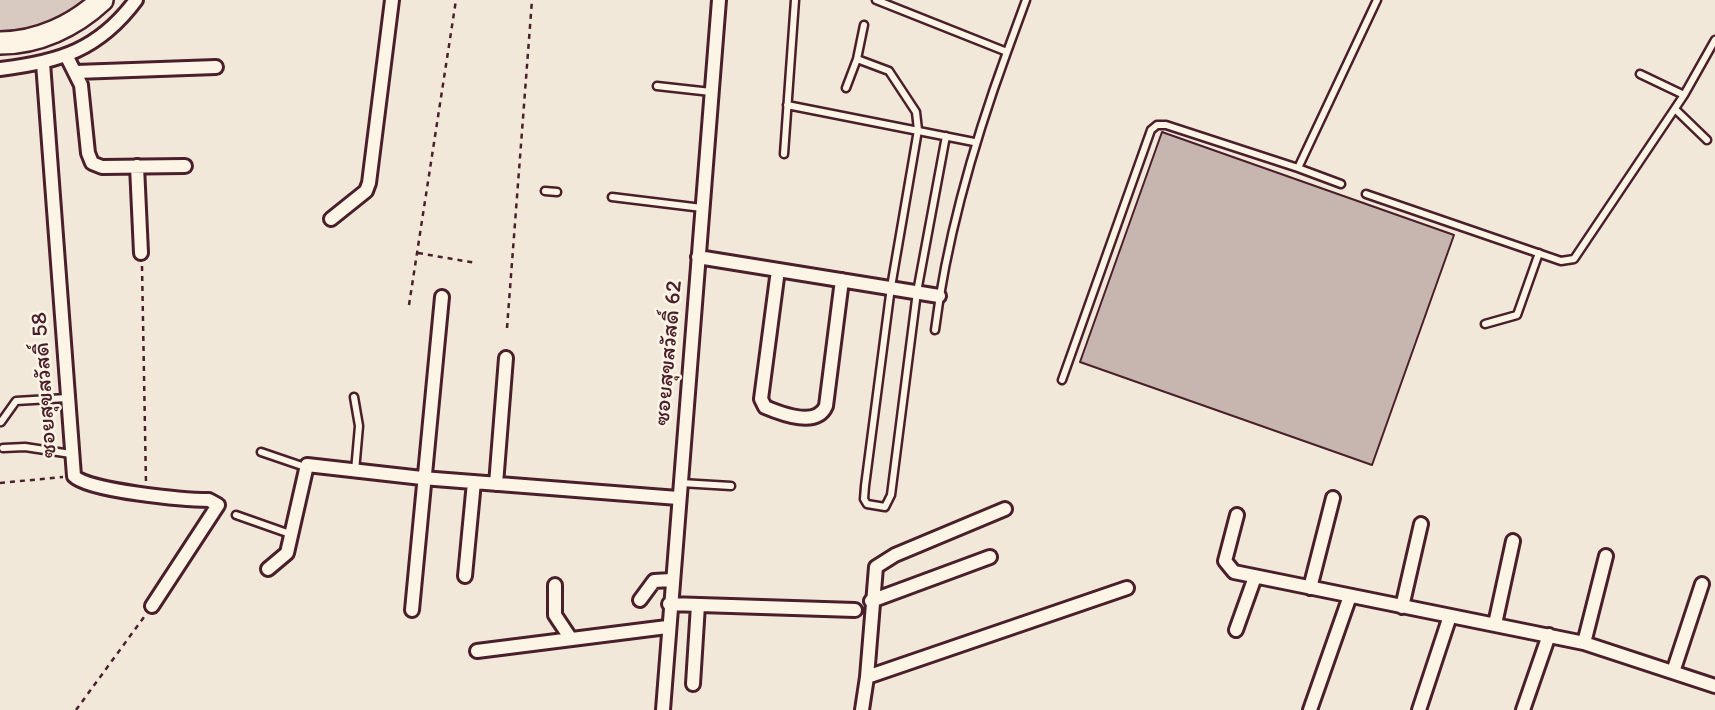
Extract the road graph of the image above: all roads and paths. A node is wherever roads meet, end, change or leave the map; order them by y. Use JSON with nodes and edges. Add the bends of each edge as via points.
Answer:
{"nodes":[{"id":1,"x":102,"y":0,"type":"edge"},
{"id":2,"x":136,"y":0,"type":"edge"},
{"id":3,"x":392,"y":0,"type":"edge"},
{"id":4,"x":456,"y":0,"type":"edge"},
{"id":5,"x":532,"y":0,"type":"edge"},
{"id":6,"x":719,"y":0,"type":"edge"},
{"id":7,"x":795,"y":0,"type":"edge"},
{"id":8,"x":876,"y":0,"type":"edge"},
{"id":9,"x":1026,"y":0,"type":"edge"},
{"id":10,"x":1377,"y":0,"type":"edge"},
{"id":11,"x":864,"y":25,"type":"dead end"},
{"id":12,"x":1715,"y":40,"type":"edge"},
{"id":13,"x":0,"y":43,"type":"edge"},
{"id":14,"x":1007,"y":51,"type":"junction"},
{"id":15,"x":67,"y":57,"type":"junction"},
{"id":16,"x":857,"y":59,"type":"junction"},
{"id":17,"x":43,"y":63,"type":"junction"},
{"id":18,"x":216,"y":66,"type":"dead end"},
{"id":19,"x":0,"y":69,"type":"edge"},
{"id":20,"x":76,"y":72,"type":"junction"},
{"id":21,"x":1640,"y":74,"type":"dead end"},
{"id":22,"x":657,"y":86,"type":"dead end"},
{"id":23,"x":846,"y":88,"type":"dead end"},
{"id":24,"x":711,"y":92,"type":"junction"},
{"id":25,"x":1684,"y":95,"type":"junction"},
{"id":26,"x":787,"y":105,"type":"junction"},
{"id":27,"x":1675,"y":109,"type":"junction"},
{"id":28,"x":918,"y":130,"type":"junction"},
{"id":29,"x":946,"y":136,"type":"junction"},
{"id":30,"x":1707,"y":140,"type":"dead end"},
{"id":31,"x":974,"y":142,"type":"junction"},
{"id":32,"x":784,"y":153,"type":"dead end"},
{"id":33,"x":137,"y":166,"type":"junction"},
{"id":34,"x":185,"y":166,"type":"dead end"},
{"id":35,"x":1298,"y":168,"type":"junction"},
{"id":36,"x":1341,"y":184,"type":"dead end"},
{"id":37,"x":545,"y":191,"type":"dead end"},
{"id":38,"x":557,"y":191,"type":"dead end"},
{"id":39,"x":1366,"y":194,"type":"dead end"},
{"id":40,"x":612,"y":197,"type":"dead end"},
{"id":41,"x":702,"y":208,"type":"junction"},
{"id":42,"x":331,"y":219,"type":"dead end"},
{"id":43,"x":141,"y":253,"type":"joint"},
{"id":44,"x":418,"y":253,"type":"junction"},
{"id":45,"x":1539,"y":253,"type":"junction"},
{"id":46,"x":698,"y":257,"type":"junction"},
{"id":47,"x":476,"y":263,"type":"dead end"},
{"id":48,"x":778,"y":270,"type":"junction"},
{"id":49,"x":842,"y":280,"type":"junction"},
{"id":50,"x":891,"y":287,"type":"junction"},
{"id":51,"x":918,"y":292,"type":"junction"},
{"id":52,"x":939,"y":296,"type":"junction"},
{"id":53,"x":442,"y":297,"type":"dead end"},
{"id":54,"x":409,"y":305,"type":"dead end"},
{"id":55,"x":1485,"y":324,"type":"dead end"},
{"id":56,"x":507,"y":328,"type":"dead end"},
{"id":57,"x":935,"y":330,"type":"dead end"},
{"id":58,"x":506,"y":358,"type":"dead end"},
{"id":59,"x":1062,"y":380,"type":"dead end"},
{"id":60,"x":354,"y":397,"type":"dead end"},
{"id":61,"x":68,"y":398,"type":"junction"},
{"id":62,"x":1,"y":422,"type":"edge"},
{"id":63,"x":3,"y":448,"type":"dead end"},
{"id":64,"x":261,"y":452,"type":"dead end"},
{"id":65,"x":71,"y":454,"type":"junction"},
{"id":66,"x":305,"y":467,"type":"junction"},
{"id":67,"x":355,"y":471,"type":"junction"},
{"id":68,"x":74,"y":476,"type":"junction"},
{"id":69,"x":422,"y":478,"type":"junction"},
{"id":70,"x":474,"y":482,"type":"junction"},
{"id":71,"x":0,"y":483,"type":"edge"},
{"id":72,"x":679,"y":483,"type":"junction"},
{"id":73,"x":496,"y":484,"type":"junction"},
{"id":74,"x":731,"y":486,"type":"dead end"},
{"id":75,"x":146,"y":494,"type":"junction"},
{"id":76,"x":678,"y":498,"type":"junction"},
{"id":77,"x":1333,"y":498,"type":"dead end"},
{"id":78,"x":1005,"y":509,"type":"dead end"},
{"id":79,"x":236,"y":515,"type":"dead end"},
{"id":80,"x":1237,"y":515,"type":"dead end"},
{"id":81,"x":1421,"y":524,"type":"dead end"},
{"id":82,"x":292,"y":535,"type":"junction"},
{"id":83,"x":1513,"y":541,"type":"dead end"},
{"id":84,"x":1606,"y":556,"type":"dead end"},
{"id":85,"x":990,"y":557,"type":"dead end"},
{"id":86,"x":268,"y":569,"type":"dead end"},
{"id":87,"x":465,"y":576,"type":"dead end"},
{"id":88,"x":1255,"y":577,"type":"junction"},
{"id":89,"x":671,"y":580,"type":"junction"},
{"id":90,"x":1702,"y":584,"type":"dead end"},
{"id":91,"x":555,"y":585,"type":"dead end"},
{"id":92,"x":1127,"y":588,"type":"dead end"},
{"id":93,"x":1310,"y":588,"type":"junction"},
{"id":94,"x":1350,"y":596,"type":"junction"},
{"id":95,"x":640,"y":600,"type":"dead end"},
{"id":96,"x":871,"y":601,"type":"junction"},
{"id":97,"x":669,"y":604,"type":"junction"},
{"id":98,"x":698,"y":605,"type":"junction"},
{"id":99,"x":152,"y":606,"type":"joint"},
{"id":100,"x":1402,"y":607,"type":"junction"},
{"id":101,"x":411,"y":610,"type":"dead end"},
{"id":102,"x":855,"y":610,"type":"dead end"},
{"id":103,"x":1450,"y":615,"type":"junction"},
{"id":104,"x":1495,"y":624,"type":"junction"},
{"id":105,"x":667,"y":627,"type":"junction"},
{"id":106,"x":1236,"y":630,"type":"dead end"},
{"id":107,"x":1549,"y":635,"type":"junction"},
{"id":108,"x":571,"y":639,"type":"junction"},
{"id":109,"x":1584,"y":643,"type":"junction"},
{"id":110,"x":477,"y":651,"type":"dead end"},
{"id":111,"x":1673,"y":672,"type":"junction"},
{"id":112,"x":867,"y":677,"type":"junction"},
{"id":113,"x":693,"y":684,"type":"dead end"},
{"id":114,"x":1715,"y":687,"type":"edge"},
{"id":115,"x":75,"y":710,"type":"edge"},
{"id":116,"x":663,"y":710,"type":"edge"},
{"id":117,"x":862,"y":710,"type":"edge"},
{"id":118,"x":1310,"y":710,"type":"edge"},
{"id":119,"x":1419,"y":710,"type":"edge"},
{"id":120,"x":1522,"y":710,"type":"edge"}],
"edges":[{"from":1,"to":13,"type":"main road","via":[[54,32]]},
{"from":2,"to":15,"type":"street","via":[[101,36]]},
{"from":3,"to":42,"type":"street","via":[[369,183],[366,191]]},
{"from":4,"to":44,"type":"path"},
{"from":5,"to":56,"type":"path"},
{"from":6,"to":24,"type":"street","name":"ซอยสุขสวัสดิ์ 62"},
{"from":7,"to":26,"type":"lane"},
{"from":8,"to":14,"type":"lane"},
{"from":9,"to":14,"type":"lane"},
{"from":10,"to":35,"type":"lane"},
{"from":11,"to":16,"type":"lane"},
{"from":12,"to":25,"type":"lane"},
{"from":14,"to":31,"type":"lane"},
{"from":15,"to":17,"type":"street"},
{"from":15,"to":20,"type":"street"},
{"from":16,"to":23,"type":"lane"},
{"from":16,"to":28,"type":"lane","via":[[889,71],[916,112]]},
{"from":17,"to":19,"type":"street"},
{"from":17,"to":61,"type":"street","name":"ซอยสุขสวัสดิ์ 58"},
{"from":18,"to":20,"type":"street"},
{"from":20,"to":33,"type":"street","via":[[92,163]]},
{"from":21,"to":25,"type":"lane"},
{"from":22,"to":24,"type":"lane"},
{"from":24,"to":41,"type":"street","name":"ซอยสุขสวัสดิ์ 62"},
{"from":25,"to":27,"type":"lane"},
{"from":26,"to":28,"type":"lane"},
{"from":26,"to":32,"type":"lane"},
{"from":27,"to":30,"type":"lane"},
{"from":27,"to":45,"type":"lane","via":[[1574,259],[1561,261]]},
{"from":28,"to":29,"type":"lane"},
{"from":28,"to":50,"type":"lane"},
{"from":29,"to":31,"type":"lane"},
{"from":29,"to":51,"type":"lane"},
{"from":31,"to":52,"type":"lane"},
{"from":33,"to":34,"type":"street"},
{"from":33,"to":43,"type":"street"},
{"from":35,"to":36,"type":"lane"},
{"from":35,"to":59,"type":"lane","via":[[1157,125],[1145,142]]},
{"from":37,"to":38,"type":"lane"},
{"from":39,"to":45,"type":"lane"},
{"from":40,"to":41,"type":"lane"},
{"from":41,"to":46,"type":"street","name":"ซอยสุขสวัสดิ์ 62"},
{"from":43,"to":75,"type":"path"},
{"from":44,"to":47,"type":"path"},
{"from":44,"to":54,"type":"path"},
{"from":45,"to":55,"type":"lane","via":[[1517,315]]},
{"from":46,"to":48,"type":"street"},
{"from":46,"to":72,"type":"street","name":"ซอยสุขสวัสดิ์ 62"},
{"from":48,"to":49,"type":"street"},
{"from":48,"to":49,"type":"street","via":[[761,399],[775,411],[815,419],[826,406]]},
{"from":49,"to":50,"type":"street"},
{"from":50,"to":51,"type":"street"},
{"from":50,"to":51,"type":"lane","via":[[864,494],[867,504],[874,506],[885,507],[891,495]]},
{"from":51,"to":52,"type":"street"},
{"from":52,"to":57,"type":"lane"},
{"from":53,"to":69,"type":"street"},
{"from":58,"to":73,"type":"street"},
{"from":60,"to":67,"type":"lane","via":[[359,437]]},
{"from":61,"to":62,"type":"lane","via":[[16,401]]},
{"from":61,"to":65,"type":"street","name":"ซอยสุขสวัสดิ์ 58"},
{"from":63,"to":65,"type":"lane"},
{"from":64,"to":66,"type":"lane"},
{"from":65,"to":68,"type":"street","name":"ซอยสุขสวัสดิ์ 58"},
{"from":66,"to":67,"type":"street"},
{"from":66,"to":82,"type":"street"},
{"from":67,"to":69,"type":"street"},
{"from":68,"to":71,"type":"path"},
{"from":68,"to":75,"type":"street","name":"ซอยสุขสวัสดิ์ 58","via":[[85,483]]},
{"from":69,"to":70,"type":"street"},
{"from":69,"to":101,"type":"street"},
{"from":70,"to":73,"type":"street"},
{"from":70,"to":87,"type":"street"},
{"from":72,"to":74,"type":"lane"},
{"from":72,"to":76,"type":"street","name":"ซอยสุขสวัสดิ์ 62"},
{"from":73,"to":76,"type":"street"},
{"from":75,"to":99,"type":"street","name":"ซอยสุขสวัสดิ์ 58","via":[[209,500],[218,505]]},
{"from":76,"to":89,"type":"street","name":"ซอยสุขสวัสดิ์ 62"},
{"from":77,"to":93,"type":"street"},
{"from":78,"to":96,"type":"street","via":[[883,562],[876,567]]},
{"from":79,"to":82,"type":"lane"},
{"from":80,"to":88,"type":"street","via":[[1225,561],[1234,572]]},
{"from":81,"to":100,"type":"street"},
{"from":82,"to":86,"type":"street","via":[[287,553]]},
{"from":83,"to":104,"type":"street"},
{"from":84,"to":109,"type":"street"},
{"from":85,"to":96,"type":"street"},
{"from":88,"to":93,"type":"street"},
{"from":88,"to":106,"type":"street"},
{"from":89,"to":95,"type":"street","via":[[654,581]]},
{"from":89,"to":97,"type":"street","name":"ซอยสุขสวัสดิ์ 62"},
{"from":90,"to":111,"type":"street"},
{"from":91,"to":108,"type":"street","via":[[555,615]]},
{"from":92,"to":112,"type":"street"},
{"from":93,"to":94,"type":"street"},
{"from":94,"to":100,"type":"street"},
{"from":94,"to":118,"type":"street"},
{"from":96,"to":112,"type":"street"},
{"from":97,"to":98,"type":"street"},
{"from":97,"to":105,"type":"street","name":"ซอยสุขสวัสดิ์ 62"},
{"from":98,"to":102,"type":"street"},
{"from":98,"to":113,"type":"street"},
{"from":99,"to":115,"type":"path"},
{"from":100,"to":103,"type":"street"},
{"from":103,"to":104,"type":"street"},
{"from":103,"to":119,"type":"street"},
{"from":104,"to":107,"type":"street"},
{"from":105,"to":108,"type":"street"},
{"from":105,"to":116,"type":"street","name":"ซอยสุขสวัสดิ์ 62"},
{"from":107,"to":109,"type":"street"},
{"from":107,"to":120,"type":"street"},
{"from":108,"to":110,"type":"street"},
{"from":109,"to":111,"type":"street"},
{"from":111,"to":114,"type":"street"},
{"from":112,"to":117,"type":"street"}]}
